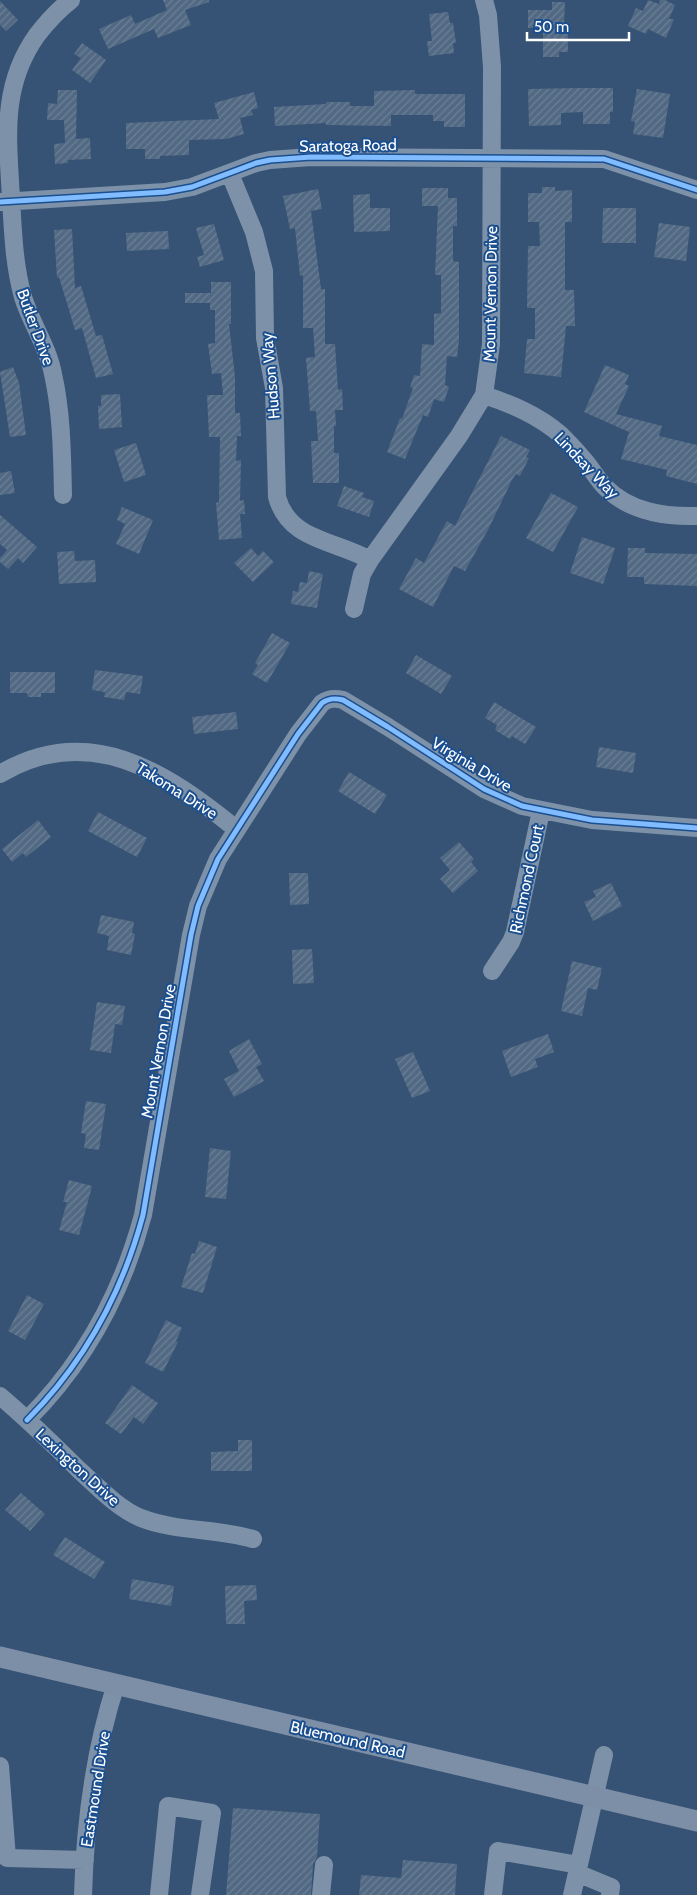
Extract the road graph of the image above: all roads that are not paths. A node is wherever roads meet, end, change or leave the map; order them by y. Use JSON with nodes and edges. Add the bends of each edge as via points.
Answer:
{"nodes":[{"id":1,"x":484,"y":0,"type":"edge"},
{"id":2,"x":61,"y":3,"type":"edge"},
{"id":3,"x":492,"y":157,"type":"junction"},
{"id":4,"x":230,"y":174,"type":"junction"},
{"id":5,"x":697,"y":190,"type":"edge"},
{"id":6,"x":6,"y":201,"type":"edge"},
{"id":7,"x":484,"y":395,"type":"junction"},
{"id":8,"x":64,"y":495,"type":"dead end"},
{"id":9,"x":697,"y":516,"type":"edge"},
{"id":10,"x":370,"y":560,"type":"junction"},
{"id":11,"x":354,"y":609,"type":"dead end"},
{"id":12,"x":336,"y":698,"type":"joint"},
{"id":13,"x":0,"y":774,"type":"edge"},
{"id":14,"x":541,"y":811,"type":"junction"},
{"id":15,"x":697,"y":828,"type":"edge"},
{"id":16,"x":236,"y":829,"type":"junction"},
{"id":17,"x":492,"y":971,"type":"dead end"},
{"id":18,"x":0,"y":1396,"type":"edge"},
{"id":19,"x":27,"y":1420,"type":"junction"},
{"id":20,"x":253,"y":1539,"type":"dead end"},
{"id":21,"x":0,"y":1657,"type":"edge"},
{"id":22,"x":116,"y":1684,"type":"junction"},
{"id":23,"x":604,"y":1755,"type":"dead end"},
{"id":24,"x":0,"y":1766,"type":"edge"},
{"id":25,"x":594,"y":1798,"type":"junction"},
{"id":26,"x":697,"y":1821,"type":"edge"},
{"id":27,"x":85,"y":1860,"type":"junction"},
{"id":28,"x":324,"y":1865,"type":"dead end"},
{"id":29,"x":578,"y":1869,"type":"junction"},
{"id":30,"x":83,"y":1895,"type":"edge"},
{"id":31,"x":159,"y":1895,"type":"edge"},
{"id":32,"x":200,"y":1895,"type":"edge"},
{"id":33,"x":321,"y":1895,"type":"edge"},
{"id":34,"x":494,"y":1895,"type":"edge"},
{"id":35,"x":572,"y":1895,"type":"edge"},
{"id":36,"x":610,"y":1895,"type":"edge"}],
"edges":[{"from":1,"to":3,"type":"street","name":"Mount Vernon Drive","via":[[492,67]]},
{"from":2,"to":6,"type":"street","name":"Butler Drive","via":[[30,45],[10,94]]},
{"from":3,"to":4,"type":"street","name":"Saratoga Road","via":[[311,157],[270,160]]},
{"from":3,"to":5,"type":"street","name":"Saratoga Road","via":[[604,159]]},
{"from":3,"to":7,"type":"street","name":"Mount Vernon Drive","via":[[491,344]]},
{"from":4,"to":6,"type":"street","name":"Saratoga Road","via":[[165,192]]},
{"from":4,"to":10,"type":"street","name":"Hudson Way","via":[[254,232],[264,271],[265,338],[274,388],[279,506],[297,529]]},
{"from":6,"to":8,"type":"street","name":"Butler Drive","via":[[24,298],[53,372],[59,405]]},
{"from":7,"to":9,"type":"street","name":"Lindsay Way","via":[[530,414],[559,433],[606,488],[624,502],[647,512]]},
{"from":7,"to":10,"type":"street","name":"Mount Vernon Drive","via":[[459,436]]},
{"from":10,"to":11,"type":"street","name":"Mount Vernon Drive","via":[[362,574]]},
{"from":12,"to":14,"type":"street","name":"Virginia Drive","via":[[388,727],[484,789],[513,803]]},
{"from":12,"to":16,"type":"street","name":"Mount Vernon Drive","via":[[326,700],[316,710]]},
{"from":13,"to":16,"type":"street","name":"Takoma Drive","via":[[56,753],[87,751],[113,756],[159,776]]},
{"from":14,"to":15,"type":"street","name":"Virginia Drive","via":[[592,820]]},
{"from":14,"to":17,"type":"street","name":"Richmond Court","via":[[515,932]]},
{"from":16,"to":19,"type":"street","name":"Mount Vernon Drive","via":[[198,906],[137,1238],[108,1311],[62,1380]]},
{"from":18,"to":19,"type":"street","name":"Lexington Drive"},
{"from":19,"to":20,"type":"street","name":"Lexington Drive","via":[[95,1484],[123,1508],[140,1517],[172,1526]]},
{"from":21,"to":22,"type":"main road","name":"Bluemound Road"},
{"from":22,"to":25,"type":"main road","name":"Bluemound Road"},
{"from":22,"to":27,"type":"street","name":"Eastmound Drive","via":[[107,1711],[90,1799]]},
{"from":23,"to":25,"type":"street"},
{"from":24,"to":27,"type":"street","via":[[7,1858]]},
{"from":25,"to":26,"type":"main road","name":"Bluemound Road"},
{"from":25,"to":29,"type":"street"},
{"from":27,"to":30,"type":"street","name":"Eastmound Drive"},
{"from":28,"to":33,"type":"street"},
{"from":29,"to":34,"type":"street","via":[[498,1850]]},
{"from":29,"to":35,"type":"street"},
{"from":29,"to":36,"type":"street","via":[[611,1887]]},
{"from":31,"to":32,"type":"street","via":[[168,1806],[212,1813]]}]}
